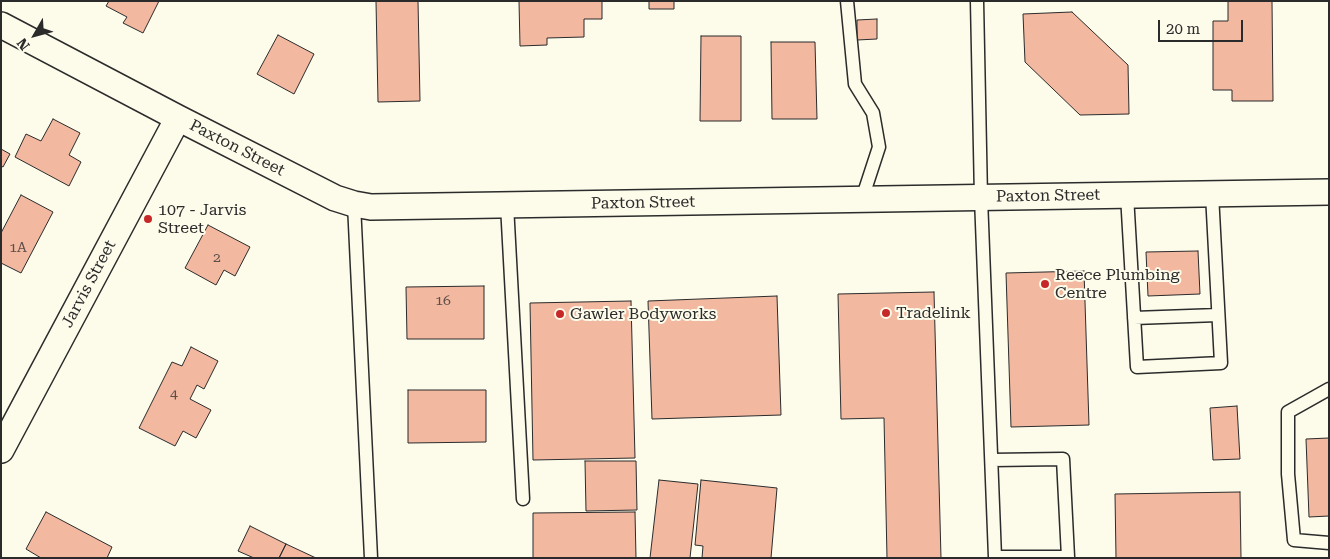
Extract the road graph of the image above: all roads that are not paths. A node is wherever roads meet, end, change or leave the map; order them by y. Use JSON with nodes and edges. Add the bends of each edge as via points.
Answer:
{"nodes":[{"id":1,"x":847,"y":1,"type":"edge"},
{"id":2,"x":977,"y":1,"type":"edge"},
{"id":3,"x":1,"y":25,"type":"edge"},
{"id":4,"x":178,"y":118,"type":"junction"},
{"id":5,"x":1329,"y":192,"type":"edge"},
{"id":6,"x":1212,"y":194,"type":"junction"},
{"id":7,"x":1127,"y":195,"type":"junction"},
{"id":8,"x":981,"y":198,"type":"junction"},
{"id":9,"x":862,"y":199,"type":"junction"},
{"id":10,"x":354,"y":204,"type":"junction"},
{"id":11,"x":507,"y":205,"type":"junction"},
{"id":12,"x":1218,"y":315,"type":"junction"},
{"id":13,"x":1134,"y":318,"type":"junction"},
{"id":14,"x":1329,"y":389,"type":"edge"},
{"id":15,"x":1,"y":450,"type":"edge"},
{"id":16,"x":992,"y":460,"type":"junction"},
{"id":17,"x":523,"y":499,"type":"dead end"},
{"id":18,"x":1329,"y":543,"type":"edge"},
{"id":19,"x":371,"y":558,"type":"edge"}],
"edges":[{"from":1,"to":9,"type":"lane","via":[[855,84],[872,113],[879,147]]},
{"from":2,"to":8,"type":"lane"},
{"from":3,"to":4,"type":"street","name":"Paxton Street"},
{"from":4,"to":10,"type":"street","name":"Paxton Street","via":[[335,198]]},
{"from":4,"to":15,"type":"street","name":"Jarvis Street"},
{"from":5,"to":6,"type":"street","name":"Paxton Street"},
{"from":6,"to":7,"type":"street","name":"Paxton Street"},
{"from":6,"to":12,"type":"lane"},
{"from":7,"to":8,"type":"street","name":"Paxton Street"},
{"from":7,"to":13,"type":"lane"},
{"from":8,"to":9,"type":"street","name":"Paxton Street"},
{"from":8,"to":16,"type":"lane"},
{"from":9,"to":11,"type":"street","name":"Paxton Street"},
{"from":10,"to":11,"type":"street","name":"Paxton Street","via":[[371,207]]},
{"from":10,"to":19,"type":"lane"},
{"from":11,"to":17,"type":"lane"},
{"from":12,"to":13,"type":"lane"},
{"from":12,"to":13,"type":"lane","via":[[1221,363],[1137,367]]},
{"from":14,"to":18,"type":"lane","via":[[1288,412],[1288,474],[1294,540]]},
{"from":16,"to":16,"type":"lane","via":[[1063,459],[1068,557],[995,556]]}]}
